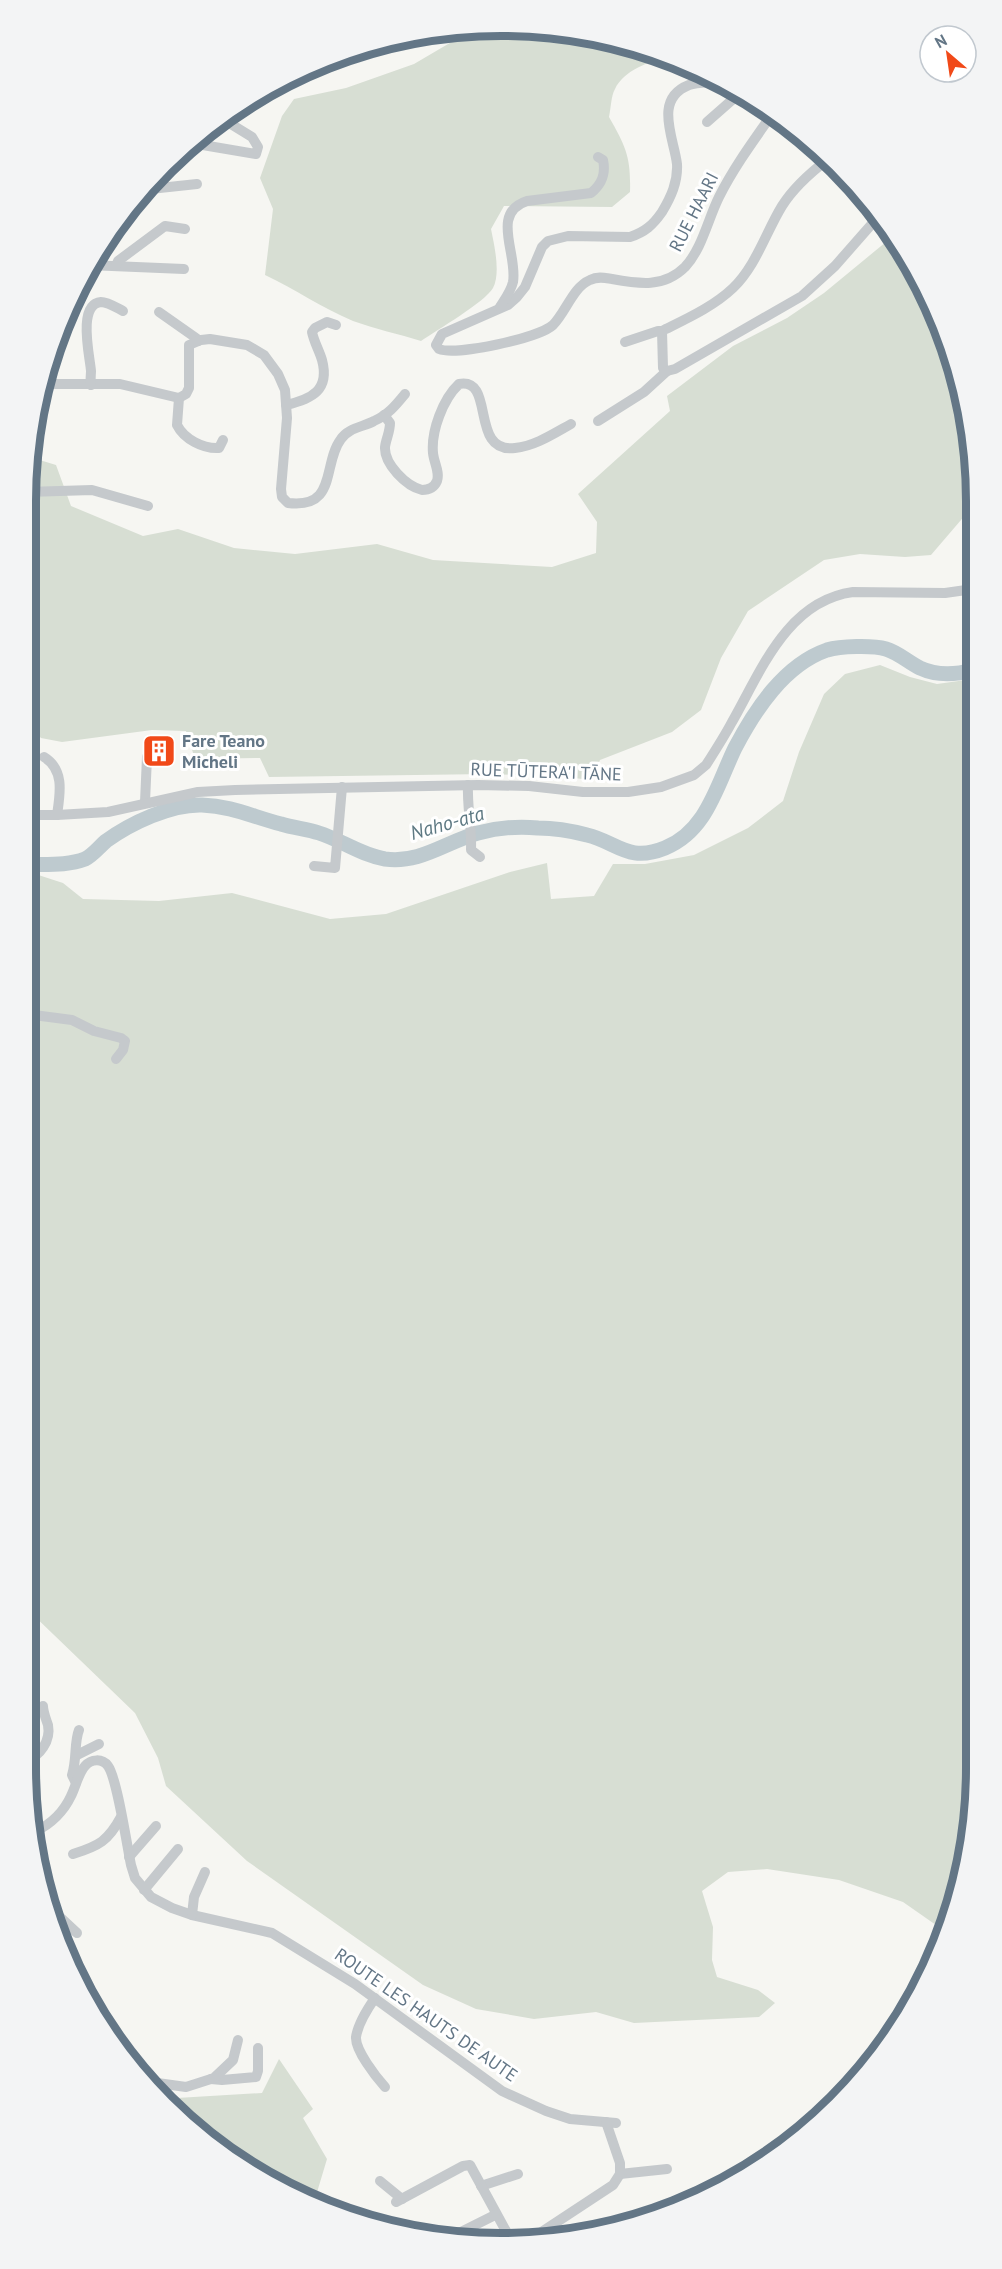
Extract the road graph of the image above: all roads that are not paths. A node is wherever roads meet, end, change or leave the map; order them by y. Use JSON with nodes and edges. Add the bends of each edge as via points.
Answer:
{"nodes":[{"id":1,"x":705,"y":83,"type":"edge"},
{"id":2,"x":734,"y":98,"type":"edge"},
{"id":3,"x":768,"y":121,"type":"edge"},
{"id":4,"x":707,"y":122,"type":"dead end"},
{"id":5,"x":230,"y":123,"type":"edge"},
{"id":6,"x":202,"y":145,"type":"edge"},
{"id":7,"x":598,"y":157,"type":"dead end"},
{"id":8,"x":822,"y":164,"type":"edge"},
{"id":9,"x":197,"y":184,"type":"dead end"},
{"id":10,"x":156,"y":188,"type":"edge"},
{"id":11,"x":873,"y":222,"type":"edge"},
{"id":12,"x":185,"y":229,"type":"dead end"},
{"id":13,"x":100,"y":265,"type":"edge"},
{"id":14,"x":116,"y":266,"type":"junction"},
{"id":15,"x":184,"y":270,"type":"dead end"},
{"id":16,"x":500,"y":307,"type":"junction"},
{"id":17,"x":123,"y":311,"type":"dead end"},
{"id":18,"x":159,"y":312,"type":"dead end"},
{"id":19,"x":336,"y":326,"type":"dead end"},
{"id":20,"x":662,"y":331,"type":"junction"},
{"id":21,"x":198,"y":341,"type":"junction"},
{"id":22,"x":625,"y":342,"type":"dead end"},
{"id":23,"x":667,"y":371,"type":"junction"},
{"id":24,"x":51,"y":384,"type":"edge"},
{"id":25,"x":91,"y":385,"type":"junction"},
{"id":26,"x":405,"y":394,"type":"dead end"},
{"id":27,"x":179,"y":398,"type":"junction"},
{"id":28,"x":286,"y":405,"type":"junction"},
{"id":29,"x":384,"y":416,"type":"junction"},
{"id":30,"x":598,"y":421,"type":"dead end"},
{"id":31,"x":571,"y":424,"type":"dead end"},
{"id":32,"x":223,"y":440,"type":"dead end"},
{"id":33,"x":36,"y":492,"type":"edge"},
{"id":34,"x":148,"y":506,"type":"dead end"},
{"id":35,"x":966,"y":590,"type":"edge"},
{"id":36,"x":44,"y":757,"type":"dead end"},
{"id":37,"x":147,"y":757,"type":"dead end"},
{"id":38,"x":468,"y":785,"type":"junction"},
{"id":39,"x":342,"y":787,"type":"junction"},
{"id":40,"x":146,"y":802,"type":"junction"},
{"id":41,"x":36,"y":815,"type":"edge"},
{"id":42,"x":57,"y":815,"type":"junction"},
{"id":43,"x":480,"y":857,"type":"dead end"},
{"id":44,"x":314,"y":866,"type":"dead end"},
{"id":45,"x":36,"y":1015,"type":"edge"},
{"id":46,"x":116,"y":1059,"type":"dead end"},
{"id":47,"x":43,"y":1706,"type":"dead end"},
{"id":48,"x":79,"y":1730,"type":"dead end"},
{"id":49,"x":99,"y":1744,"type":"dead end"},
{"id":50,"x":36,"y":1755,"type":"edge"},
{"id":51,"x":77,"y":1755,"type":"junction"},
{"id":52,"x":76,"y":1783,"type":"junction"},
{"id":53,"x":121,"y":1817,"type":"junction"},
{"id":54,"x":156,"y":1826,"type":"dead end"},
{"id":55,"x":40,"y":1828,"type":"edge"},
{"id":56,"x":178,"y":1849,"type":"dead end"},
{"id":57,"x":73,"y":1854,"type":"dead end"},
{"id":58,"x":129,"y":1857,"type":"junction"},
{"id":59,"x":205,"y":1872,"type":"dead end"},
{"id":60,"x":144,"y":1890,"type":"junction"},
{"id":61,"x":192,"y":1915,"type":"junction"},
{"id":62,"x":62,"y":1919,"type":"edge"},
{"id":63,"x":76,"y":1933,"type":"dead end"},
{"id":64,"x":375,"y":1998,"type":"junction"},
{"id":65,"x":238,"y":2040,"type":"dead end"},
{"id":66,"x":258,"y":2048,"type":"dead end"},
{"id":67,"x":209,"y":2079,"type":"junction"},
{"id":68,"x":158,"y":2082,"type":"edge"},
{"id":69,"x":385,"y":2087,"type":"dead end"},
{"id":70,"x":667,"y":2169,"type":"dead end"},
{"id":71,"x":519,"y":2174,"type":"dead end"},
{"id":72,"x":620,"y":2174,"type":"junction"},
{"id":73,"x":380,"y":2181,"type":"dead end"},
{"id":74,"x":481,"y":2186,"type":"junction"},
{"id":75,"x":495,"y":2215,"type":"junction"},
{"id":76,"x":463,"y":2231,"type":"edge"},
{"id":77,"x":543,"y":2231,"type":"edge"},
{"id":78,"x":506,"y":2233,"type":"edge"}],
"edges":[{"from":1,"to":16,"type":"street","name":"RUE HAARI","via":[[682,89],[671,103],[668,120],[676,179],[667,203],[652,225],[630,237],[568,236],[548,242],[542,247],[525,287],[508,305]]},
{"from":2,"to":4,"type":"street"},
{"from":3,"to":16,"type":"street","name":"RUE HAARI","via":[[719,198],[694,254],[678,273],[657,283],[599,277],[589,280],[580,286],[557,320],[540,334],[452,351],[436,345],[442,334]]},
{"from":5,"to":6,"type":"street","via":[[252,137],[258,147],[256,154]]},
{"from":7,"to":16,"type":"street","via":[[603,160],[603,179],[591,193],[527,201],[512,211],[507,230],[513,282]]},
{"from":8,"to":20,"type":"street","via":[[797,186],[782,206],[734,287]]},
{"from":9,"to":10,"type":"street"},
{"from":11,"to":23,"type":"street","via":[[802,296]]},
{"from":12,"to":14,"type":"street","via":[[165,226]]},
{"from":13,"to":14,"type":"street"},
{"from":14,"to":15,"type":"street"},
{"from":17,"to":25,"type":"street","via":[[103,302],[89,311],[86,346]]},
{"from":18,"to":21,"type":"street"},
{"from":19,"to":28,"type":"street","via":[[327,322],[312,332],[322,358],[321,385],[314,396]]},
{"from":20,"to":22,"type":"street"},
{"from":20,"to":23,"type":"street","via":[[662,360]]},
{"from":21,"to":27,"type":"street","via":[[189,345],[189,388]]},
{"from":21,"to":28,"type":"street","via":[[224,340],[257,350],[283,384]]},
{"from":23,"to":30,"type":"street","via":[[644,392]]},
{"from":24,"to":25,"type":"street"},
{"from":25,"to":27,"type":"street","via":[[120,384]]},
{"from":26,"to":29,"type":"street"},
{"from":27,"to":32,"type":"street","via":[[176,421],[183,434],[212,448],[219,448]]},
{"from":28,"to":29,"type":"street","via":[[281,489],[282,497],[291,503],[307,502],[318,496],[327,483],[341,438]]},
{"from":29,"to":31,"type":"street","via":[[390,423],[385,447],[388,459],[406,482],[422,490],[437,481],[434,435],[459,384],[476,388],[488,432],[502,447],[535,443]]},
{"from":33,"to":34,"type":"street","via":[[92,490]]},
{"from":35,"to":38,"type":"street","name":"RUE TŪTERA'I TĀNE","via":[[853,592],[809,611],[772,649],[717,748],[694,775],[661,787],[628,792]]},
{"from":36,"to":42,"type":"street","via":[[53,763],[60,780]]},
{"from":37,"to":40,"type":"street"},
{"from":38,"to":39,"type":"street","name":"RUE TŪTERA'I TĀNE"},
{"from":38,"to":43,"type":"street","via":[[471,850]]},
{"from":39,"to":40,"type":"street","name":"RUE TŪTERA'I TĀNE","via":[[198,792]]},
{"from":39,"to":44,"type":"street","via":[[335,867]]},
{"from":40,"to":42,"type":"street","name":"RUE TŪTERA'I TĀNE","via":[[108,812]]},
{"from":41,"to":42,"type":"street","name":"RUE TŪTERA'I TĀNE"},
{"from":45,"to":46,"type":"street","via":[[72,1020],[121,1038],[125,1041],[123,1050]]},
{"from":47,"to":50,"type":"street","via":[[47,1738]]},
{"from":48,"to":51,"type":"street"},
{"from":49,"to":51,"type":"street"},
{"from":51,"to":52,"type":"street","via":[[72,1775]]},
{"from":52,"to":53,"type":"street","via":[[88,1763],[106,1763]]},
{"from":52,"to":55,"type":"street","via":[[59,1814]]},
{"from":53,"to":57,"type":"street","via":[[108,1839]]},
{"from":53,"to":58,"type":"street"},
{"from":54,"to":58,"type":"street"},
{"from":56,"to":60,"type":"street"},
{"from":58,"to":60,"type":"street","via":[[135,1878]]},
{"from":59,"to":61,"type":"street","via":[[194,1898]]},
{"from":60,"to":61,"type":"street","name":"ROUTE LES HAUTS DE AUTE","via":[[172,1908]]},
{"from":61,"to":64,"type":"street","name":"ROUTE LES HAUTS DE AUTE","via":[[272,1933]]},
{"from":62,"to":63,"type":"street"},
{"from":64,"to":69,"type":"street","via":[[356,2038],[358,2048]]},
{"from":64,"to":72,"type":"street","name":"ROUTE LES HAUTS DE AUTE","via":[[502,2091],[570,2119],[611,2123]]},
{"from":65,"to":67,"type":"street","via":[[228,2066]]},
{"from":66,"to":67,"type":"street","via":[[256,2077]]},
{"from":67,"to":68,"type":"street","via":[[186,2087]]},
{"from":70,"to":72,"type":"street"},
{"from":71,"to":74,"type":"street"},
{"from":72,"to":77,"type":"street","via":[[613,2185]]},
{"from":73,"to":74,"type":"street","via":[[399,2201],[470,2165]]},
{"from":74,"to":75,"type":"street"},
{"from":75,"to":76,"type":"street"},
{"from":75,"to":78,"type":"street"}]}
